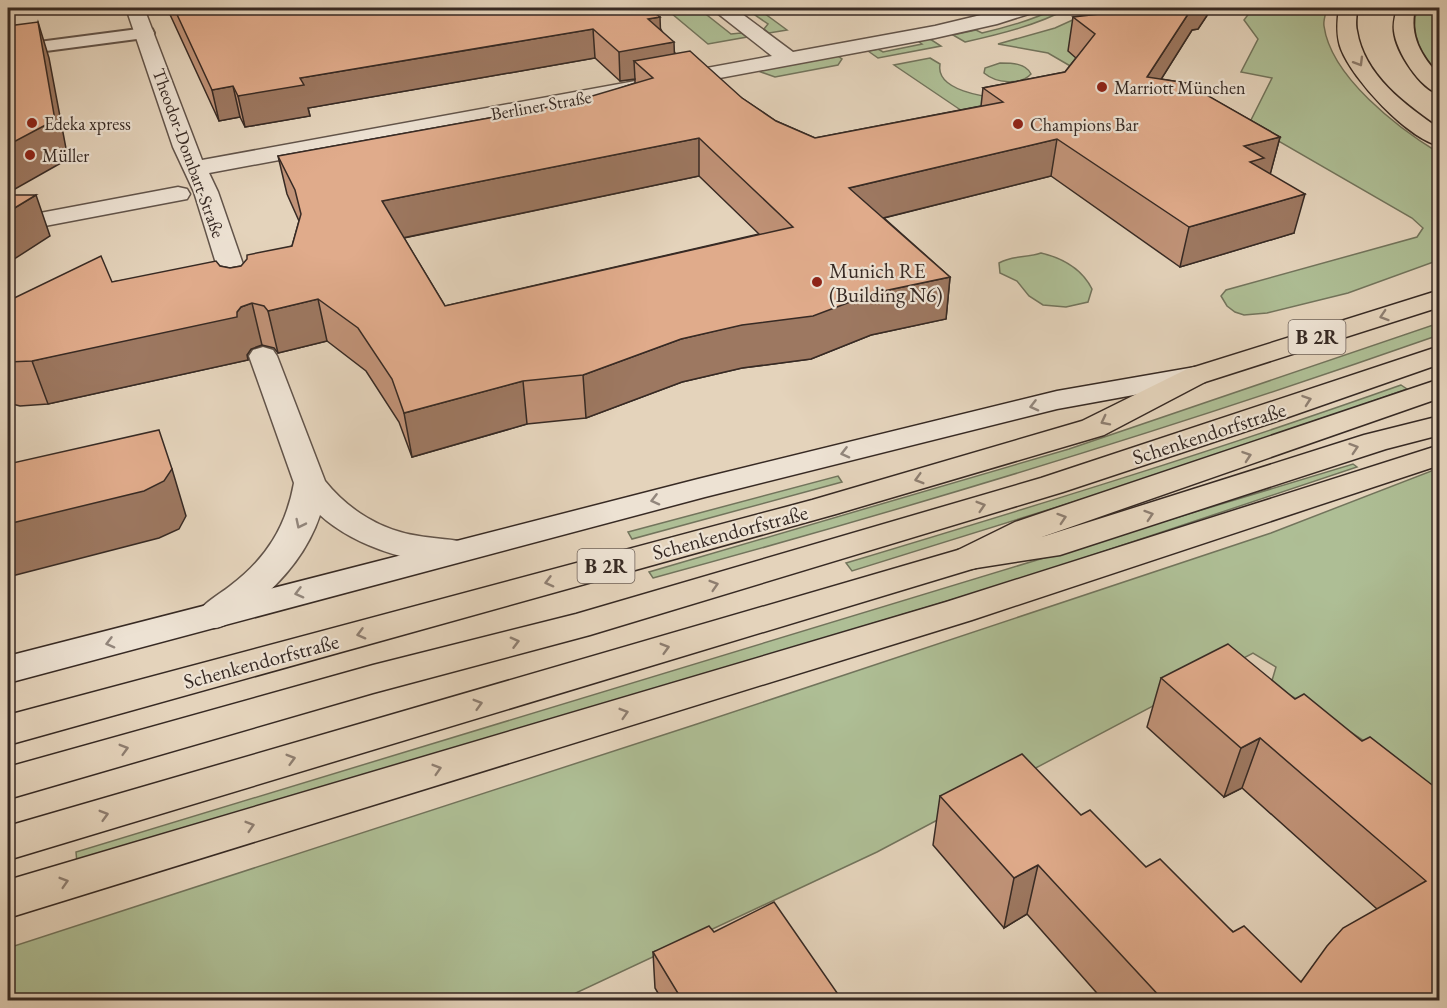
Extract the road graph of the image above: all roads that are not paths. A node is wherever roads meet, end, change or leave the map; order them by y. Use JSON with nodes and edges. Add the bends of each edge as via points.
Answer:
{"nodes":[{"id":1,"x":135,"y":8,"type":"edge"},
{"id":2,"x":723,"y":8,"type":"edge"},
{"id":3,"x":1028,"y":8,"type":"edge"},
{"id":4,"x":1348,"y":8,"type":"edge"},
{"id":5,"x":1406,"y":8,"type":"edge"},
{"id":6,"x":146,"y":33,"type":"junction"},
{"id":7,"x":8,"y":51,"type":"edge"},
{"id":8,"x":789,"y":59,"type":"junction"},
{"id":9,"x":1440,"y":88,"type":"edge"},
{"id":10,"x":1440,"y":139,"type":"edge"},
{"id":11,"x":194,"y":169,"type":"junction"},
{"id":12,"x":178,"y":194,"type":"dead end"},
{"id":13,"x":8,"y":226,"type":"edge"},
{"id":14,"x":1440,"y":298,"type":"edge"},
{"id":15,"x":241,"y":299,"type":"edge"},
{"id":16,"x":1440,"y":354,"type":"edge"},
{"id":17,"x":263,"y":356,"type":"dead end"},
{"id":18,"x":1194,"y":376,"type":"junction"},
{"id":19,"x":1440,"y":388,"type":"edge"},
{"id":20,"x":1440,"y":425,"type":"edge"},
{"id":21,"x":1440,"y":454,"type":"edge"},
{"id":22,"x":310,"y":483,"type":"junction"},
{"id":23,"x":457,"y":551,"type":"junction"},
{"id":24,"x":970,"y":558,"type":"junction"},
{"id":25,"x":213,"y":616,"type":"junction"},
{"id":26,"x":8,"y":670,"type":"edge"},
{"id":27,"x":8,"y":730,"type":"edge"},
{"id":28,"x":8,"y":783,"type":"edge"},
{"id":29,"x":8,"y":843,"type":"edge"},
{"id":30,"x":8,"y":899,"type":"edge"}],
"edges":[{"from":1,"to":6,"type":"street","name":"Theodor-Dombart-Straße"},
{"from":2,"to":8,"type":"street"},
{"from":3,"to":8,"type":"street","name":"Berliner Straße","via":[[935,32]]},
{"from":4,"to":10,"type":"highway","one_way":true,"via":[[1345,32],[1365,72],[1403,113]]},
{"from":5,"to":9,"type":"highway","via":[[1402,25],[1407,46]]},
{"from":6,"to":7,"type":"lane"},
{"from":6,"to":11,"type":"street","name":"Theodor-Dombart-Straße"},
{"from":8,"to":11,"type":"street","name":"Berliner Straße"},
{"from":11,"to":15,"type":"street","name":"Theodor-Dombart-Straße","via":[[206,192]]},
{"from":12,"to":13,"type":"street"},
{"from":14,"to":18,"type":"highway","name":"Schenkendorfstraße","number":"B 2R","one_way":true},
{"from":28,"to":16,"type":"highway","name":"Schenkendorfstraße","number":"B 2R","one_way":true,"via":[[373,679],[577,626],[1052,485]]},
{"from":17,"to":22,"type":"street"},
{"from":18,"to":23,"type":"street","one_way":true,"via":[[1057,400]]},
{"from":18,"to":27,"type":"highway","name":"Schenkendorfstraße","number":"B 2R","one_way":true,"via":[[1093,428],[824,507]]},
{"from":24,"to":19,"type":"highway","one_way":true,"via":[[1027,530]]},
{"from":24,"to":20,"type":"highway","one_way":true,"via":[[1048,547]]},
{"from":30,"to":21,"type":"highway","one_way":true,"via":[[970,607]]},
{"from":22,"to":23,"type":"street","via":[[333,510],[376,536],[417,549]]},
{"from":22,"to":25,"type":"street","one_way":true,"via":[[304,517],[278,561],[250,590]]},
{"from":23,"to":25,"type":"street","one_way":true},
{"from":29,"to":24,"type":"highway","one_way":true},
{"from":25,"to":26,"type":"street","one_way":true}]}
